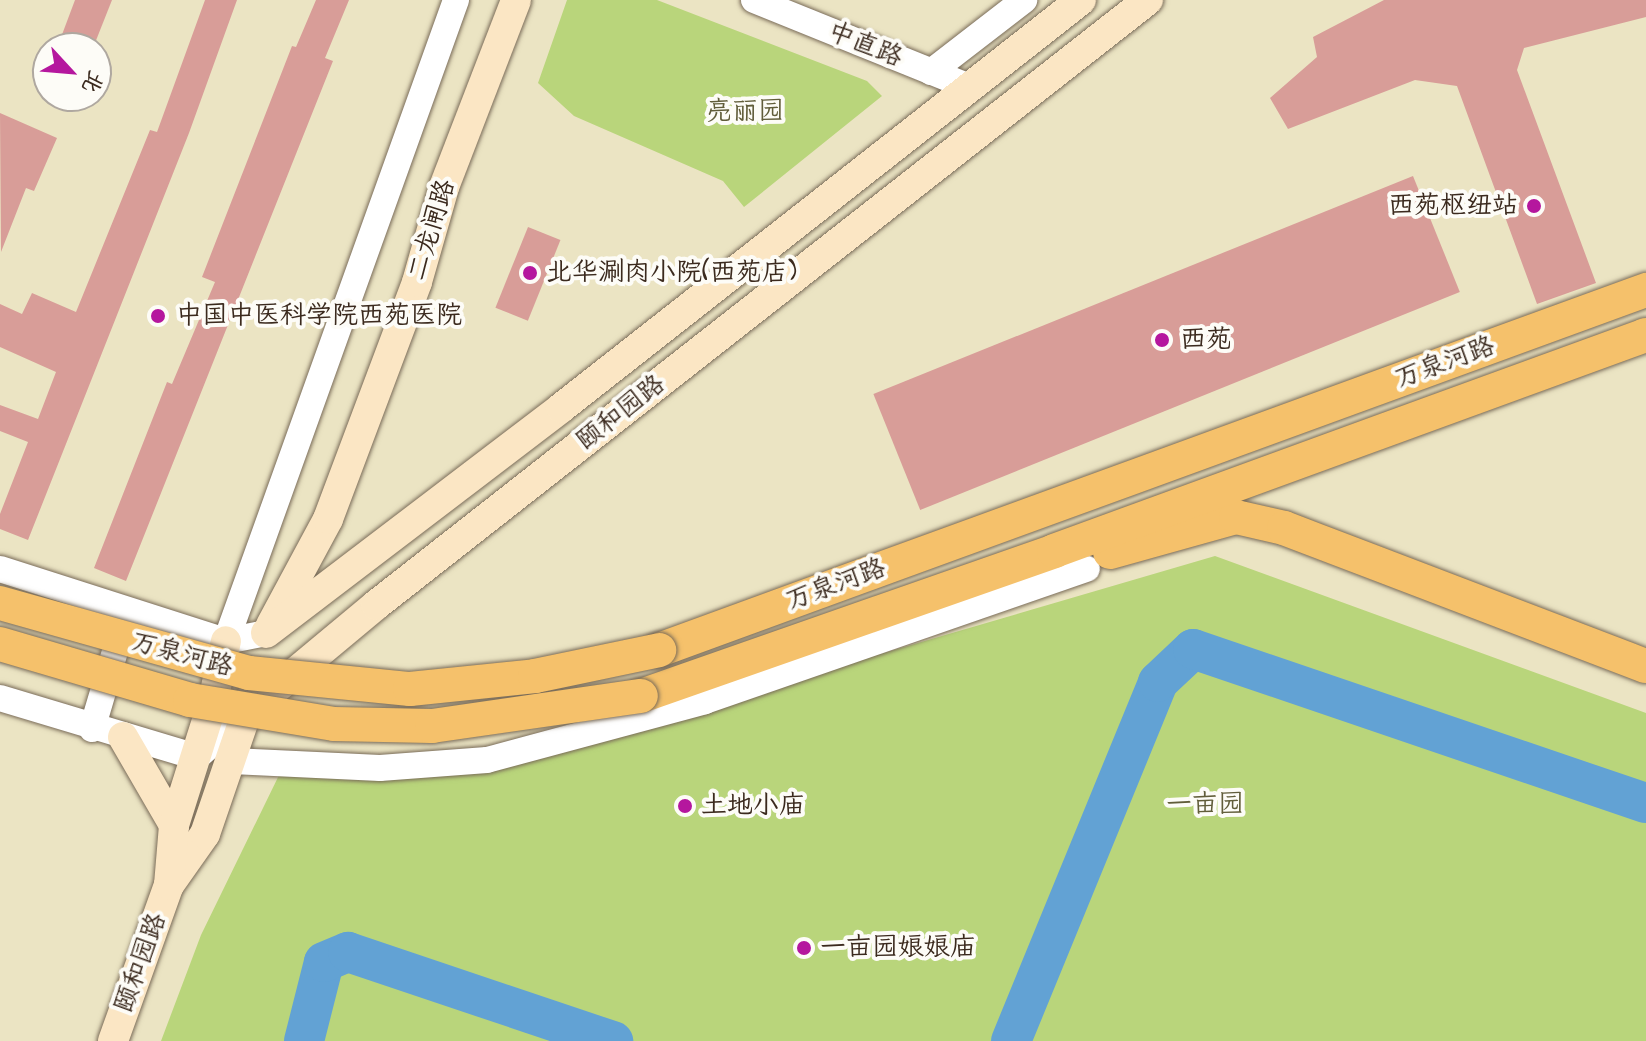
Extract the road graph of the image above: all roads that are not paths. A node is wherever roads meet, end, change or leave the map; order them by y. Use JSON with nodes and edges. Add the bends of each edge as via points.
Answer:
{"nodes":[{"id":1,"x":456,"y":0,"type":"edge"},
{"id":2,"x":516,"y":0,"type":"edge"},
{"id":3,"x":754,"y":0,"type":"edge"},
{"id":4,"x":1024,"y":0,"type":"edge"},
{"id":5,"x":1081,"y":0,"type":"edge"},
{"id":6,"x":1148,"y":0,"type":"edge"},
{"id":7,"x":931,"y":72,"type":"junction"},
{"id":8,"x":969,"y":87,"type":"junction"},
{"id":9,"x":1646,"y":290,"type":"edge"},
{"id":10,"x":1646,"y":335,"type":"edge"},
{"id":11,"x":1054,"y":551,"type":"junction"},
{"id":12,"x":0,"y":569,"type":"edge"},
{"id":13,"x":1087,"y":569,"type":"dead end"},
{"id":14,"x":0,"y":603,"type":"edge"},
{"id":15,"x":128,"y":610,"type":"junction"},
{"id":16,"x":266,"y":633,"type":"junction"},
{"id":17,"x":226,"y":641,"type":"junction"},
{"id":18,"x":0,"y":644,"type":"edge"},
{"id":19,"x":1646,"y":666,"type":"edge"},
{"id":20,"x":109,"y":673,"type":"junction"},
{"id":21,"x":0,"y":698,"type":"edge"},
{"id":22,"x":213,"y":701,"type":"junction"},
{"id":23,"x":250,"y":710,"type":"junction"},
{"id":24,"x":92,"y":729,"type":"junction"},
{"id":25,"x":123,"y":737,"type":"junction"},
{"id":26,"x":197,"y":757,"type":"junction"},
{"id":27,"x":232,"y":761,"type":"junction"},
{"id":28,"x":174,"y":825,"type":"junction"},
{"id":29,"x":169,"y":885,"type":"junction"},
{"id":30,"x":113,"y":1041,"type":"edge"}],
"edges":[{"from":1,"to":17,"type":"street","name":"二龙闸路"},
{"from":2,"to":16,"type":"main road","name":"二龙闸路","via":[[444,187],[417,282],[328,519]]},
{"from":3,"to":7,"type":"street","name":"中直路"},
{"from":4,"to":7,"type":"street"},
{"from":5,"to":8,"type":"main road","name":"颐和园路"},
{"from":6,"to":23,"type":"main road","name":"颐和园路","via":[[376,605]]},
{"from":7,"to":8,"type":"street","name":"中直路"},
{"from":8,"to":16,"type":"main road","name":"颐和园路"},
{"from":9,"to":14,"type":"highway","name":"万泉河路","bridge":true,"via":[[659,650],[535,676],[410,689],[249,673]]},
{"from":10,"to":11,"type":"highway","name":"万泉河路"},
{"from":11,"to":18,"type":"highway","name":"万泉河路","bridge":true,"via":[[641,696],[432,726],[334,724],[246,711],[190,700]]},
{"from":11,"to":19,"type":"highway","via":[[1094,557],[1236,517],[1284,528]]},
{"from":12,"to":15,"type":"street","name":"万泉河路"},
{"from":13,"to":27,"type":"street","via":[[705,701],[487,760],[380,768]]},
{"from":15,"to":17,"type":"street","name":"万泉河路"},
{"from":15,"to":20,"type":"street"},
{"from":16,"to":17,"type":"street"},
{"from":16,"to":23,"type":"main road","name":"二龙闸路"},
{"from":17,"to":22,"type":"main road","name":"颐和园路"},
{"from":20,"to":22,"type":"street"},
{"from":20,"to":24,"type":"street"},
{"from":21,"to":24,"type":"street"},
{"from":22,"to":23,"type":"street"},
{"from":22,"to":26,"type":"main road","name":"颐和园路"},
{"from":23,"to":26,"type":"street"},
{"from":23,"to":27,"type":"main road","name":"颐和园路"},
{"from":24,"to":25,"type":"street"},
{"from":25,"to":26,"type":"street"},
{"from":25,"to":28,"type":"main road"},
{"from":26,"to":28,"type":"main road","name":"颐和园路"},
{"from":27,"to":29,"type":"main road","name":"颐和园路","via":[[205,834]]},
{"from":28,"to":29,"type":"main road","name":"颐和园路"},
{"from":29,"to":30,"type":"main road","name":"颐和园路"}]}
